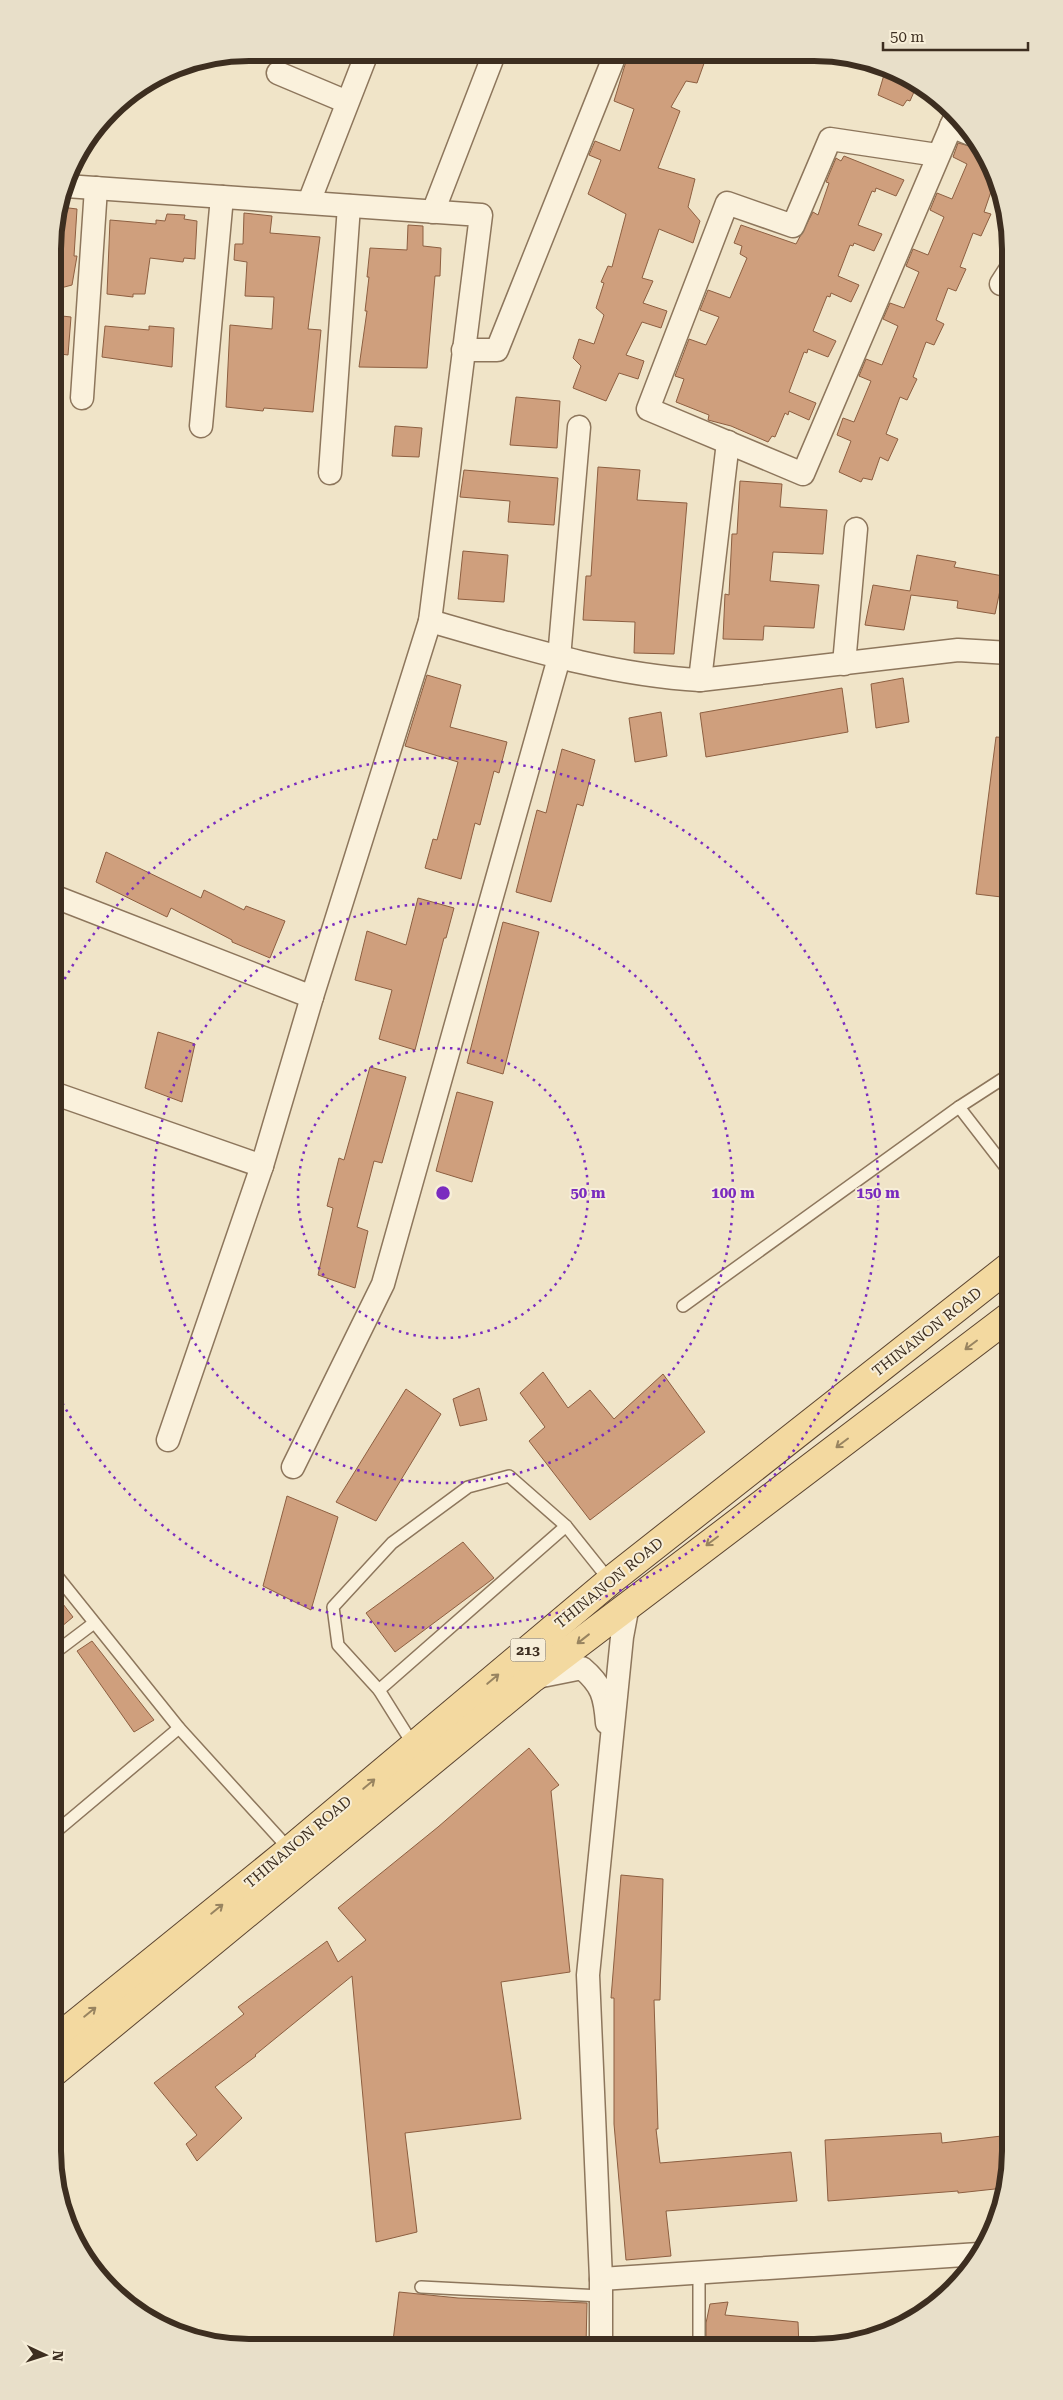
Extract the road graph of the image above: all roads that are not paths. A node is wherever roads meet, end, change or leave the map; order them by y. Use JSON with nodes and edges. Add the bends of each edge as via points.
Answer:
{"nodes":[{"id":1,"x":364,"y":61,"type":"edge"},
{"id":2,"x":491,"y":61,"type":"edge"},
{"id":3,"x":614,"y":61,"type":"edge"},
{"id":4,"x":278,"y":73,"type":"dead end"},
{"id":5,"x":347,"y":102,"type":"junction"},
{"id":6,"x":952,"y":122,"type":"edge"},
{"id":7,"x":938,"y":155,"type":"junction"},
{"id":8,"x":72,"y":186,"type":"edge"},
{"id":9,"x":96,"y":188,"type":"junction"},
{"id":10,"x":222,"y":197,"type":"junction"},
{"id":11,"x":309,"y":202,"type":"junction"},
{"id":12,"x":349,"y":206,"type":"junction"},
{"id":13,"x":433,"y":212,"type":"junction"},
{"id":14,"x":463,"y":350,"type":"junction"},
{"id":15,"x":82,"y":398,"type":"dead end"},
{"id":16,"x":201,"y":426,"type":"dead end"},
{"id":17,"x":579,"y":427,"type":"dead end"},
{"id":18,"x":728,"y":442,"type":"junction"},
{"id":19,"x":330,"y":473,"type":"dead end"},
{"id":20,"x":856,"y":529,"type":"dead end"},
{"id":21,"x":430,"y":621,"type":"junction"},
{"id":22,"x":1002,"y":653,"type":"edge"},
{"id":23,"x":559,"y":658,"type":"junction"},
{"id":24,"x":844,"y":664,"type":"junction"},
{"id":25,"x":700,"y":680,"type":"junction"},
{"id":26,"x":61,"y":899,"type":"edge"},
{"id":27,"x":312,"y":997,"type":"junction"},
{"id":28,"x":1002,"y":1079,"type":"edge"},
{"id":29,"x":61,"y":1096,"type":"edge"},
{"id":30,"x":959,"y":1107,"type":"junction"},
{"id":31,"x":1002,"y":1163,"type":"edge"},
{"id":32,"x":262,"y":1166,"type":"junction"},
{"id":33,"x":1002,"y":1272,"type":"edge"},
{"id":34,"x":682,"y":1306,"type":"dead end"},
{"id":35,"x":1002,"y":1322,"type":"edge"},
{"id":36,"x":168,"y":1440,"type":"dead end"},
{"id":37,"x":294,"y":1467,"type":"dead end"},
{"id":38,"x":566,"y":1526,"type":"junction"},
{"id":39,"x":61,"y":1581,"type":"edge"},
{"id":40,"x":610,"y":1581,"type":"junction"},
{"id":41,"x":628,"y":1605,"type":"junction"},
{"id":42,"x":94,"y":1622,"type":"junction"},
{"id":43,"x":61,"y":1648,"type":"edge"},
{"id":44,"x":533,"y":1678,"type":"junction"},
{"id":45,"x":379,"y":1690,"type":"junction"},
{"id":46,"x":179,"y":1728,"type":"junction"},
{"id":47,"x":414,"y":1746,"type":"junction"},
{"id":48,"x":610,"y":1758,"type":"junction"},
{"id":49,"x":61,"y":1827,"type":"edge"},
{"id":50,"x":290,"y":1850,"type":"junction"},
{"id":51,"x":61,"y":2035,"type":"edge"},
{"id":52,"x":61,"y":2067,"type":"edge"},
{"id":53,"x":970,"y":2255,"type":"edge"},
{"id":54,"x":699,"y":2272,"type":"junction"},
{"id":55,"x":422,"y":2287,"type":"dead end"},
{"id":56,"x":601,"y":2287,"type":"junction"},
{"id":57,"x":601,"y":2339,"type":"edge"},
{"id":58,"x":700,"y":2339,"type":"edge"}],
"edges":[{"from":1,"to":5,"type":"street"},
{"from":2,"to":13,"type":"street"},
{"from":3,"to":14,"type":"street","via":[[498,350]]},
{"from":4,"to":5,"type":"street"},
{"from":5,"to":11,"type":"street"},
{"from":6,"to":7,"type":"street"},
{"from":7,"to":18,"type":"street","via":[[804,474]]},
{"from":7,"to":18,"type":"street","via":[[830,139],[793,226],[727,203],[648,409]]},
{"from":8,"to":9,"type":"street"},
{"from":9,"to":10,"type":"street"},
{"from":9,"to":15,"type":"street"},
{"from":10,"to":11,"type":"street"},
{"from":10,"to":16,"type":"street"},
{"from":11,"to":12,"type":"street"},
{"from":12,"to":13,"type":"street"},
{"from":12,"to":19,"type":"street"},
{"from":13,"to":14,"type":"street","via":[[481,215]]},
{"from":14,"to":21,"type":"street"},
{"from":17,"to":23,"type":"street"},
{"from":18,"to":25,"type":"street"},
{"from":20,"to":24,"type":"street"},
{"from":21,"to":23,"type":"street"},
{"from":21,"to":27,"type":"street"},
{"from":22,"to":24,"type":"street","via":[[958,650]]},
{"from":23,"to":25,"type":"street","via":[[658,678]]},
{"from":23,"to":37,"type":"street","via":[[383,1284]]},
{"from":24,"to":25,"type":"street"},
{"from":26,"to":27,"type":"street"},
{"from":27,"to":32,"type":"street"},
{"from":28,"to":30,"type":"lane"},
{"from":29,"to":32,"type":"street"},
{"from":30,"to":31,"type":"lane"},
{"from":30,"to":34,"type":"lane"},
{"from":32,"to":36,"type":"street"},
{"from":33,"to":40,"type":"main road","name":"THINANON ROAD","number":"213"},
{"from":35,"to":41,"type":"main road","name":"THINANON ROAD","number":"213","one_way":true},
{"from":38,"to":40,"type":"lane"},
{"from":38,"to":45,"type":"lane"},
{"from":38,"to":45,"type":"lane","via":[[509,1476],[468,1487],[392,1543],[333,1607],[338,1645]]},
{"from":39,"to":42,"type":"lane"},
{"from":47,"to":40,"type":"main road","name":"THINANON ROAD","number":"213","one_way":true},
{"from":41,"to":44,"type":"main road","name":"THINANON ROAD","number":"213","one_way":true},
{"from":41,"to":48,"type":"street"},
{"from":42,"to":43,"type":"lane"},
{"from":42,"to":46,"type":"lane"},
{"from":44,"to":48,"type":"street","via":[[582,1668],[597,1681],[606,1708]]},
{"from":44,"to":52,"type":"main road","name":"THINANON ROAD","number":"213"},
{"from":45,"to":47,"type":"lane"},
{"from":46,"to":49,"type":"lane"},
{"from":46,"to":50,"type":"lane"},
{"from":50,"to":47,"type":"main road","name":"THINANON ROAD","number":"213","one_way":true},
{"from":48,"to":56,"type":"street","via":[[588,1974]]},
{"from":51,"to":50,"type":"main road","name":"THINANON ROAD","number":"213","one_way":true},
{"from":53,"to":54,"type":"street"},
{"from":54,"to":56,"type":"street"},
{"from":54,"to":58,"type":"lane"},
{"from":55,"to":56,"type":"lane"},
{"from":56,"to":57,"type":"street"}]}
